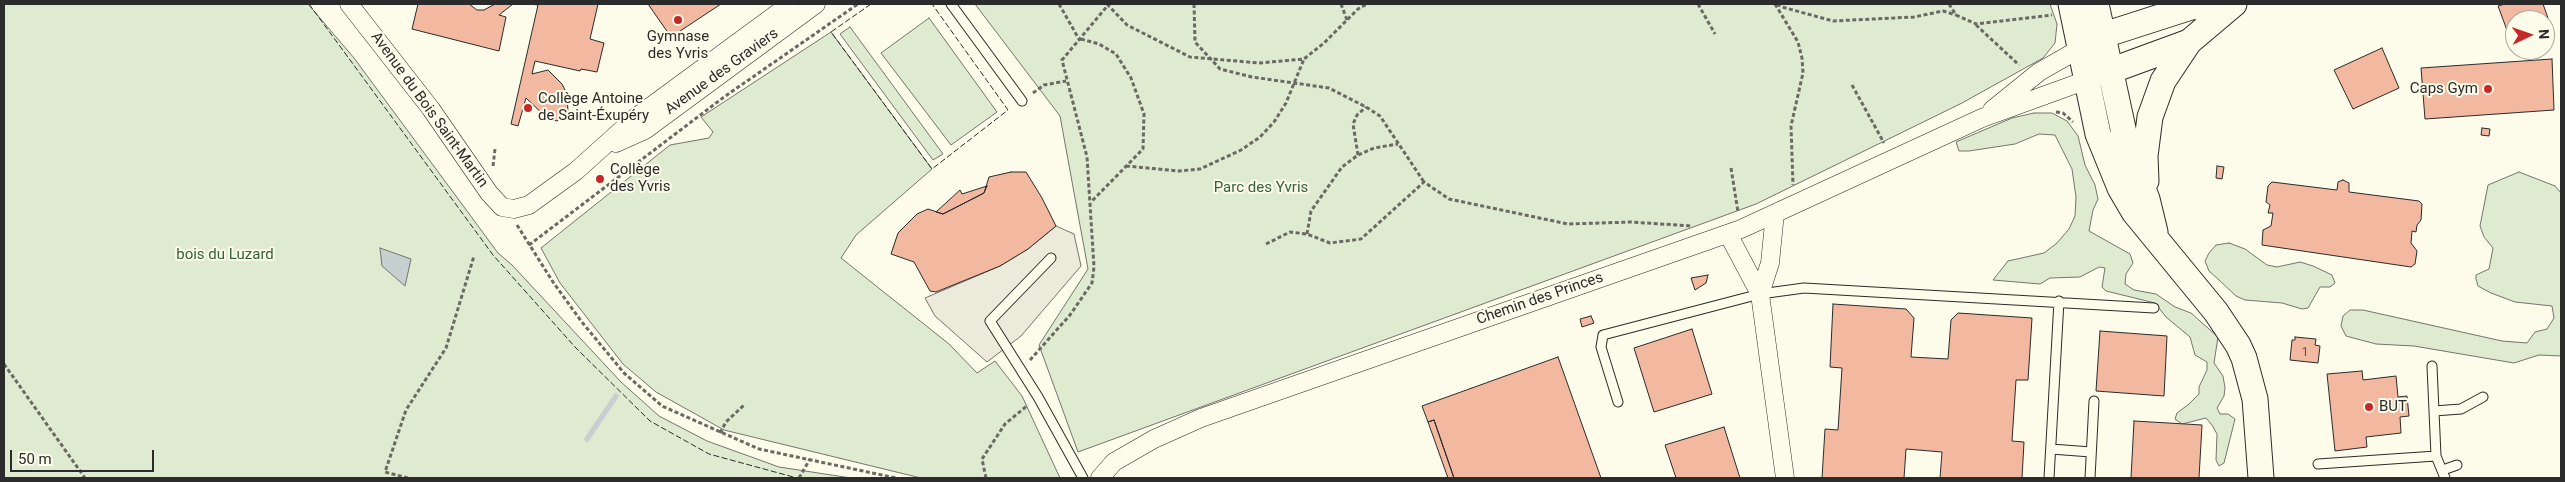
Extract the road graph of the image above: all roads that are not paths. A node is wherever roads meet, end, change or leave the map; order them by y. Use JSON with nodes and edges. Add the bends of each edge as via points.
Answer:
{"nodes":[{"id":1,"x":349,"y":4,"type":"edge"},
{"id":2,"x":790,"y":4,"type":"edge"},
{"id":3,"x":816,"y":4,"type":"edge"},
{"id":4,"x":951,"y":4,"type":"edge"},
{"id":5,"x":2096,"y":4,"type":"edge"},
{"id":6,"x":2234,"y":4,"type":"edge"},
{"id":7,"x":2185,"y":5,"type":"edge"},
{"id":8,"x":2072,"y":8,"type":"edge"},
{"id":9,"x":2104,"y":35,"type":"junction"},
{"id":10,"x":2189,"y":42,"type":"junction"},
{"id":11,"x":2080,"y":48,"type":"junction"},
{"id":12,"x":2110,"y":71,"type":"junction"},
{"id":13,"x":2086,"y":81,"type":"junction"},
{"id":14,"x":1022,"y":101,"type":"road end"},
{"id":15,"x":1982,"y":118,"type":"junction"},
{"id":16,"x":600,"y":151,"type":"junction"},
{"id":17,"x":2147,"y":198,"type":"junction"},
{"id":18,"x":514,"y":209,"type":"joint"},
{"id":19,"x":1775,"y":213,"type":"junction"},
{"id":20,"x":1734,"y":231,"type":"junction"},
{"id":21,"x":2157,"y":237,"type":"junction"},
{"id":22,"x":1051,"y":258,"type":"dead end"},
{"id":23,"x":1760,"y":294,"type":"junction"},
{"id":24,"x":2059,"y":301,"type":"junction"},
{"id":25,"x":2154,"y":308,"type":"dead end"},
{"id":26,"x":2432,"y":366,"type":"dead end"},
{"id":27,"x":2483,"y":397,"type":"dead end"},
{"id":28,"x":1618,"y":402,"type":"dead end"},
{"id":29,"x":2094,"y":402,"type":"dead end"},
{"id":30,"x":2434,"y":411,"type":"junction"},
{"id":31,"x":2050,"y":449,"type":"junction"},
{"id":32,"x":2091,"y":452,"type":"junction"},
{"id":33,"x":2436,"y":456,"type":"junction"},
{"id":34,"x":2318,"y":464,"type":"dead end"},
{"id":35,"x":2457,"y":465,"type":"dead end"},
{"id":36,"x":2444,"y":474,"type":"edge"},
{"id":37,"x":1083,"y":478,"type":"edge"},
{"id":38,"x":1100,"y":478,"type":"edge"},
{"id":39,"x":1785,"y":478,"type":"edge"},
{"id":40,"x":2049,"y":478,"type":"edge"},
{"id":41,"x":2090,"y":478,"type":"edge"},
{"id":42,"x":2261,"y":478,"type":"edge"}],
"edges":[{"from":1,"to":18,"type":"street","name":"Avenue du Bois Saint-Martin","via":[[431,109],[489,193],[502,207]]},
{"from":2,"to":16,"type":"street","name":"Avenue des Graviers","via":[[635,118]]},
{"from":3,"to":16,"type":"street","name":"Avenue des Graviers","via":[[644,130]]},
{"from":4,"to":14,"type":"lane"},
{"from":5,"to":9,"type":"main road"},
{"from":6,"to":7,"type":"main road"},
{"from":6,"to":10,"type":"main road"},
{"from":7,"to":9,"type":"main road"},
{"from":8,"to":11,"type":"main road"},
{"from":9,"to":11,"type":"street","name":"Chemin des Princes"},
{"from":9,"to":12,"type":"main road"},
{"from":10,"to":12,"type":"main road"},
{"from":10,"to":17,"type":"main road","via":[[2163,82],[2150,116],[2145,156]]},
{"from":11,"to":13,"type":"main road"},
{"from":11,"to":15,"type":"street","name":"Chemin des Princes","via":[[2039,72]]},
{"from":12,"to":13,"type":"street","name":"Chemin des Princes"},
{"from":12,"to":17,"type":"main road","via":[[2127,147]]},
{"from":13,"to":15,"type":"street","name":"Chemin des Princes"},
{"from":13,"to":21,"type":"main road","via":[[2108,163],[2134,212]]},
{"from":15,"to":19,"type":"street","name":"Chemin des Princes"},
{"from":16,"to":18,"type":"street","name":"Avenue des Graviers","via":[[529,205]]},
{"from":17,"to":21,"type":"main road"},
{"from":19,"to":20,"type":"street","name":"Chemin des Princes"},
{"from":19,"to":23,"type":"street","via":[[1770,263]]},
{"from":20,"to":23,"type":"street"},
{"from":20,"to":38,"type":"street","name":"Chemin des Princes","via":[[1200,418],[1114,462]]},
{"from":21,"to":42,"type":"main road","via":[[2229,330],[2244,358],[2255,399]]},
{"from":22,"to":37,"type":"lane","via":[[990,321],[1038,397]]},
{"from":23,"to":24,"type":"lane","via":[[1804,288]]},
{"from":23,"to":28,"type":"lane","via":[[1603,335],[1601,347]]},
{"from":23,"to":39,"type":"street"},
{"from":24,"to":25,"type":"lane"},
{"from":24,"to":31,"type":"lane"},
{"from":26,"to":30,"type":"lane"},
{"from":27,"to":30,"type":"lane","via":[[2460,409]]},
{"from":29,"to":32,"type":"lane"},
{"from":30,"to":33,"type":"lane"},
{"from":31,"to":32,"type":"lane"},
{"from":31,"to":40,"type":"lane"},
{"from":32,"to":41,"type":"lane"},
{"from":33,"to":34,"type":"lane"},
{"from":33,"to":36,"type":"lane"},
{"from":35,"to":36,"type":"lane"}]}
